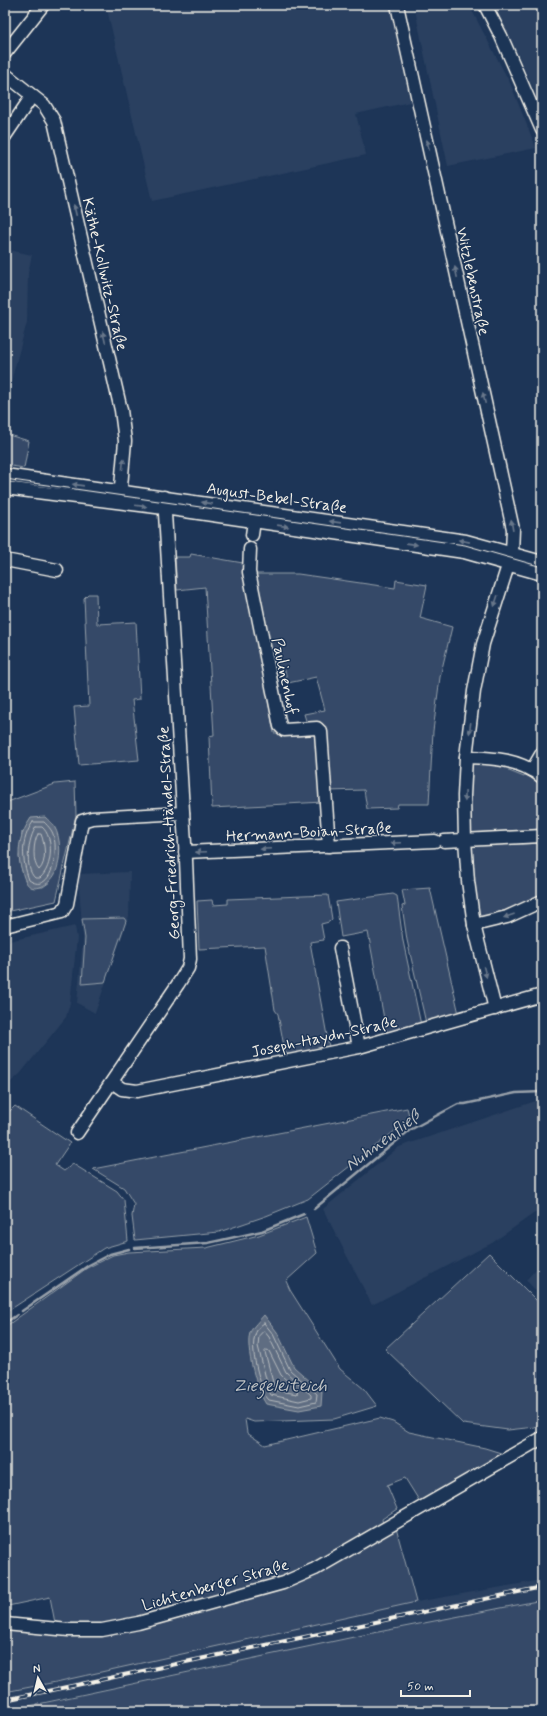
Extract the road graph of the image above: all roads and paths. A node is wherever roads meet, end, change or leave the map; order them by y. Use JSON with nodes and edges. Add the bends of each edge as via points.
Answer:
{"nodes":[{"id":1,"x":43,"y":5,"type":"edge"},
{"id":2,"x":397,"y":5,"type":"edge"},
{"id":3,"x":485,"y":5,"type":"edge"},
{"id":4,"x":5,"y":53,"type":"edge"},
{"id":5,"x":5,"y":74,"type":"edge"},
{"id":6,"x":32,"y":96,"type":"junction"},
{"id":7,"x":542,"y":130,"type":"edge"},
{"id":8,"x":5,"y":136,"type":"edge"},
{"id":9,"x":5,"y":475,"type":"edge"},
{"id":10,"x":5,"y":488,"type":"edge"},
{"id":11,"x":120,"y":491,"type":"junction"},
{"id":12,"x":119,"y":503,"type":"junction"},
{"id":13,"x":164,"y":503,"type":"junction"},
{"id":14,"x":255,"y":516,"type":"junction"},
{"id":15,"x":252,"y":535,"type":"dead end"},
{"id":16,"x":250,"y":549,"type":"dead end"},
{"id":17,"x":510,"y":558,"type":"junction"},
{"id":18,"x":5,"y":560,"type":"edge"},
{"id":19,"x":542,"y":562,"type":"edge"},
{"id":20,"x":57,"y":570,"type":"dead end"},
{"id":21,"x":542,"y":574,"type":"edge"},
{"id":22,"x":542,"y":753,"type":"edge"},
{"id":23,"x":466,"y":757,"type":"junction"},
{"id":24,"x":537,"y":773,"type":"edge"},
{"id":25,"x":183,"y":813,"type":"junction"},
{"id":26,"x":542,"y":836,"type":"edge"},
{"id":27,"x":465,"y":840,"type":"junction"},
{"id":28,"x":329,"y":846,"type":"junction"},
{"id":29,"x":185,"y":852,"type":"junction"},
{"id":30,"x":542,"y":901,"type":"edge"},
{"id":31,"x":474,"y":925,"type":"junction"},
{"id":32,"x":5,"y":926,"type":"edge"},
{"id":33,"x":340,"y":948,"type":"dead end"},
{"id":34,"x":542,"y":995,"type":"edge"},
{"id":35,"x":495,"y":1009,"type":"junction"},
{"id":36,"x":359,"y":1048,"type":"junction"},
{"id":37,"x":112,"y":1082,"type":"junction"},
{"id":38,"x":77,"y":1134,"type":"dead end"},
{"id":39,"x":542,"y":1438,"type":"edge"},
{"id":40,"x":5,"y":1624,"type":"edge"}],
"edges":[{"from":1,"to":4,"type":"street"},
{"from":17,"to":2,"type":"street","name":"Witzlebenstraße","one_way":true,"via":[[513,529]]},
{"from":3,"to":7,"type":"street"},
{"from":5,"to":6,"type":"street","name":"Käthe-Kollwitz-Straße"},
{"from":6,"to":8,"type":"street"},
{"from":11,"to":6,"type":"street","name":"Käthe-Kollwitz-Straße","one_way":true,"via":[[125,440],[121,410],[54,121],[44,106]]},
{"from":11,"to":9,"type":"street","name":"August-Bebel-Straße","one_way":true},
{"from":10,"to":12,"type":"street","name":"August-Bebel-Straße"},
{"from":11,"to":12,"type":"street","name":"Käthe-Kollwitz-Straße"},
{"from":11,"to":13,"type":"street","name":"August-Bebel-Straße"},
{"from":12,"to":13,"type":"street","name":"August-Bebel-Straße","one_way":true},
{"from":13,"to":14,"type":"street","name":"August-Bebel-Straße"},
{"from":13,"to":25,"type":"street","name":"Georg-Friedrich-Händel-Straße"},
{"from":14,"to":15,"type":"street"},
{"from":14,"to":17,"type":"street","name":"August-Bebel-Straße"},
{"from":16,"to":28,"type":"street","name":"Paulinenhof","via":[[249,572],[280,726],[284,730],[317,728],[320,732]]},
{"from":17,"to":19,"type":"street","name":"August-Bebel-Straße"},
{"from":17,"to":21,"type":"street","name":"August-Bebel-Straße"},
{"from":17,"to":23,"type":"street","name":"Witzlebenstraße","one_way":true,"via":[[483,644]]},
{"from":18,"to":20,"type":"street"},
{"from":22,"to":24,"type":"street"},
{"from":23,"to":24,"type":"street","via":[[498,758]]},
{"from":23,"to":27,"type":"street","name":"Witzlebenstraße","one_way":true},
{"from":25,"to":29,"type":"street","name":"Georg-Friedrich-Händel-Straße"},
{"from":25,"to":32,"type":"street","via":[[92,818],[82,821],[67,904],[62,912]]},
{"from":26,"to":27,"type":"street","name":"Hermann-Boian-Straße"},
{"from":27,"to":28,"type":"street","name":"Hermann-Boian-Straße","one_way":true},
{"from":27,"to":31,"type":"street","name":"Witzlebenstraße"},
{"from":28,"to":29,"type":"street","name":"Hermann-Boian-Straße","one_way":true},
{"from":29,"to":37,"type":"street","name":"Georg-Friedrich-Händel-Straße","via":[[191,951],[188,968]]},
{"from":30,"to":31,"type":"street","one_way":true,"via":[[507,917]]},
{"from":31,"to":35,"type":"street","name":"Witzlebenstraße","one_way":true},
{"from":33,"to":36,"type":"street"},
{"from":34,"to":35,"type":"street","name":"Joseph-Haydn-Straße"},
{"from":35,"to":36,"type":"street","name":"Joseph-Haydn-Straße"},
{"from":36,"to":37,"type":"street","name":"Joseph-Haydn-Straße","via":[[136,1091],[122,1088]]},
{"from":37,"to":38,"type":"street","name":"Georg-Friedrich-Händel-Straße"},
{"from":39,"to":40,"type":"street","name":"Lichtenberger Straße","via":[[315,1569],[283,1583],[138,1623],[102,1630],[69,1630]]}]}
